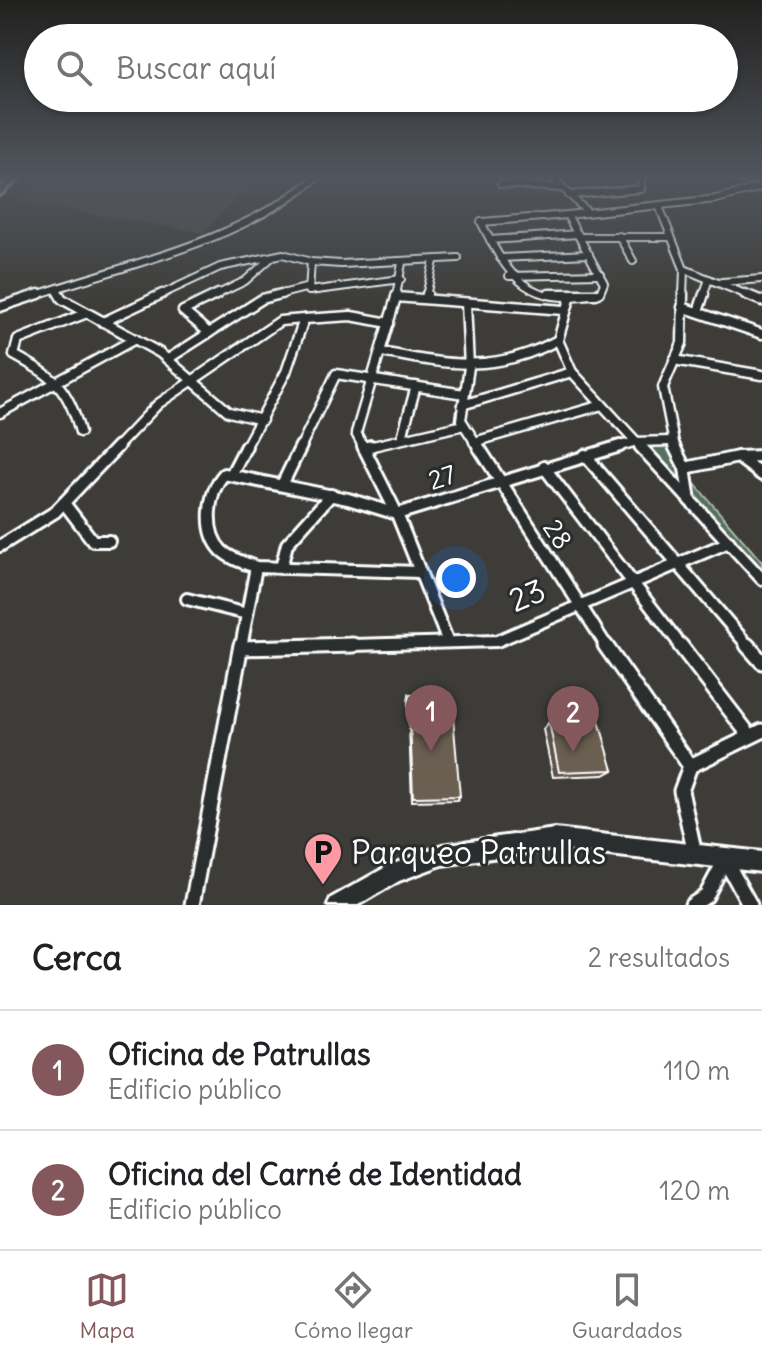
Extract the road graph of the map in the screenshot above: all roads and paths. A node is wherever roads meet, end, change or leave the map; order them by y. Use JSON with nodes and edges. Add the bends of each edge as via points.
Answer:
{"nodes":[{"id":1,"x":250,"y":220,"type":"edge"},
{"id":2,"x":500,"y":220,"type":"edge"},
{"id":3,"x":570,"y":220,"type":"edge"},
{"id":4,"x":665,"y":220,"type":"edge"},
{"id":5,"x":579,"y":235,"type":"junction"},
{"id":6,"x":619,"y":236,"type":"junction"},
{"id":7,"x":671,"y":237,"type":"junction"},
{"id":8,"x":490,"y":240,"type":"junction"},
{"id":9,"x":589,"y":254,"type":"junction"},
{"id":10,"x":271,"y":258,"type":"junction"},
{"id":11,"x":458,"y":258,"type":"dead end"},
{"id":12,"x":500,"y":258,"type":"junction"},
{"id":13,"x":434,"y":261,"type":"junction"},
{"id":14,"x":633,"y":261,"type":"dead end"},
{"id":15,"x":311,"y":262,"type":"junction"},
{"id":16,"x":402,"y":263,"type":"junction"},
{"id":17,"x":684,"y":269,"type":"junction"},
{"id":18,"x":600,"y":274,"type":"junction"},
{"id":19,"x":509,"y":276,"type":"junction"},
{"id":20,"x":401,"y":279,"type":"junction"},
{"id":21,"x":709,"y":279,"type":"junction"},
{"id":22,"x":762,"y":279,"type":"edge"},
{"id":23,"x":719,"y":283,"type":"junction"},
{"id":24,"x":309,"y":287,"type":"junction"},
{"id":25,"x":56,"y":289,"type":"junction"},
{"id":26,"x":571,"y":295,"type":"junction"},
{"id":27,"x":396,"y":297,"type":"junction"},
{"id":28,"x":426,"y":298,"type":"junction"},
{"id":29,"x":762,"y":301,"type":"edge"},
{"id":30,"x":466,"y":303,"type":"junction"},
{"id":31,"x":0,"y":307,"type":"edge"},
{"id":32,"x":682,"y":307,"type":"junction"},
{"id":33,"x":564,"y":310,"type":"junction"},
{"id":34,"x":698,"y":312,"type":"junction"},
{"id":35,"x":87,"y":313,"type":"junction"},
{"id":36,"x":304,"y":319,"type":"junction"},
{"id":37,"x":103,"y":322,"type":"junction"},
{"id":38,"x":389,"y":323,"type":"junction"},
{"id":39,"x":209,"y":333,"type":"junction"},
{"id":40,"x":762,"y":334,"type":"edge"},
{"id":41,"x":135,"y":339,"type":"junction"},
{"id":42,"x":558,"y":340,"type":"junction"},
{"id":43,"x":382,"y":352,"type":"junction"},
{"id":44,"x":168,"y":359,"type":"junction"},
{"id":45,"x":674,"y":360,"type":"junction"},
{"id":46,"x":469,"y":367,"type":"junction"},
{"id":47,"x":572,"y":372,"type":"junction"},
{"id":48,"x":762,"y":375,"type":"edge"},
{"id":49,"x":372,"y":378,"type":"junction"},
{"id":50,"x":59,"y":380,"type":"junction"},
{"id":51,"x":191,"y":380,"type":"junction"},
{"id":52,"x":416,"y":386,"type":"junction"},
{"id":53,"x":463,"y":399,"type":"junction"},
{"id":54,"x":602,"y":405,"type":"junction"},
{"id":55,"x":0,"y":413,"type":"edge"},
{"id":56,"x":262,"y":420,"type":"junction"},
{"id":57,"x":464,"y":425,"type":"junction"},
{"id":58,"x":80,"y":432,"type":"dead end"},
{"id":59,"x":402,"y":437,"type":"junction"},
{"id":60,"x":671,"y":441,"type":"junction"},
{"id":61,"x":474,"y":442,"type":"junction"},
{"id":62,"x":634,"y":442,"type":"junction"},
{"id":63,"x":364,"y":448,"type":"junction"},
{"id":64,"x":585,"y":455,"type":"junction"},
{"id":65,"x":762,"y":456,"type":"edge"},
{"id":66,"x":738,"y":457,"type":"junction"},
{"id":67,"x":544,"y":467,"type":"junction"},
{"id":68,"x":685,"y":468,"type":"junction"},
{"id":69,"x":228,"y":475,"type":"junction"},
{"id":70,"x":762,"y":475,"type":"edge"},
{"id":71,"x":498,"y":481,"type":"junction"},
{"id":72,"x":282,"y":485,"type":"junction"},
{"id":73,"x":331,"y":495,"type":"junction"},
{"id":74,"x":690,"y":501,"type":"junction"},
{"id":75,"x":64,"y":503,"type":"junction"},
{"id":76,"x":397,"y":514,"type":"junction"},
{"id":77,"x":109,"y":541,"type":"dead end"},
{"id":78,"x":729,"y":542,"type":"junction"},
{"id":79,"x":0,"y":546,"type":"edge"},
{"id":80,"x":678,"y":564,"type":"junction"},
{"id":81,"x":256,"y":567,"type":"junction"},
{"id":82,"x":281,"y":568,"type":"junction"},
{"id":83,"x":420,"y":572,"type":"junction"},
{"id":84,"x":762,"y":579,"type":"edge"},
{"id":85,"x":631,"y":584,"type":"junction"},
{"id":86,"x":187,"y":599,"type":"dead end"},
{"id":87,"x":578,"y":606,"type":"junction"},
{"id":88,"x":247,"y":614,"type":"junction"},
{"id":89,"x":448,"y":642,"type":"junction"},
{"id":90,"x":241,"y":648,"type":"junction"},
{"id":91,"x":762,"y":662,"type":"edge"},
{"id":92,"x":756,"y":734,"type":"edge"},
{"id":93,"x":690,"y":766,"type":"junction"},
{"id":94,"x":695,"y":854,"type":"junction"},
{"id":95,"x":725,"y":860,"type":"junction"},
{"id":96,"x":762,"y":862,"type":"edge"},
{"id":97,"x":192,"y":905,"type":"edge"},
{"id":98,"x":338,"y":905,"type":"edge"},
{"id":99,"x":692,"y":905,"type":"edge"},
{"id":100,"x":750,"y":905,"type":"edge"}],
"edges":[{"from":1,"to":25,"type":"street","via":[[185,250]]},
{"from":2,"to":8,"type":"street","via":[[481,222]]},
{"from":3,"to":5,"type":"street"},
{"from":4,"to":7,"type":"street"},
{"from":5,"to":6,"type":"street"},
{"from":5,"to":8,"type":"street"},
{"from":5,"to":9,"type":"street"},
{"from":6,"to":7,"type":"street"},
{"from":6,"to":14,"type":"street"},
{"from":7,"to":17,"type":"street"},
{"from":8,"to":12,"type":"street"},
{"from":9,"to":12,"type":"street"},
{"from":9,"to":18,"type":"street"},
{"from":10,"to":15,"type":"street","via":[[283,254]]},
{"from":10,"to":37,"type":"street","via":[[220,267]]},
{"from":10,"to":39,"type":"street","via":[[245,281],[183,311]]},
{"from":11,"to":13,"type":"street"},
{"from":12,"to":19,"type":"street"},
{"from":13,"to":16,"type":"street"},
{"from":13,"to":28,"type":"street"},
{"from":15,"to":16,"type":"street"},
{"from":15,"to":24,"type":"street"},
{"from":16,"to":20,"type":"street"},
{"from":17,"to":21,"type":"street"},
{"from":17,"to":32,"type":"street"},
{"from":18,"to":19,"type":"street"},
{"from":18,"to":26,"type":"street","via":[[600,293]]},
{"from":19,"to":26,"type":"street","via":[[538,294]]},
{"from":20,"to":24,"type":"street"},
{"from":20,"to":27,"type":"street"},
{"from":21,"to":23,"type":"street"},
{"from":21,"to":34,"type":"street"},
{"from":22,"to":23,"type":"street"},
{"from":23,"to":29,"type":"street"},
{"from":24,"to":39,"type":"street","via":[[262,299]]},
{"from":25,"to":31,"type":"street"},
{"from":25,"to":35,"type":"street","via":[[62,299]]},
{"from":26,"to":33,"type":"street"},
{"from":27,"to":28,"type":"street"},
{"from":27,"to":38,"type":"street"},
{"from":28,"to":30,"type":"street"},
{"from":30,"to":33,"type":"street"},
{"from":30,"to":46,"type":"street","name":"28"},
{"from":32,"to":34,"type":"street"},
{"from":32,"to":45,"type":"street","via":[[682,343]]},
{"from":33,"to":42,"type":"street"},
{"from":34,"to":40,"type":"street"},
{"from":35,"to":37,"type":"street"},
{"from":35,"to":50,"type":"street","via":[[18,340],[14,355]]},
{"from":36,"to":38,"type":"street","via":[[351,316]]},
{"from":36,"to":51,"type":"street","via":[[280,321]]},
{"from":36,"to":56,"type":"street"},
{"from":37,"to":41,"type":"street"},
{"from":38,"to":43,"type":"street"},
{"from":39,"to":44,"type":"street"},
{"from":41,"to":44,"type":"street"},
{"from":41,"to":50,"type":"street"},
{"from":42,"to":46,"type":"street","via":[[525,359]]},
{"from":42,"to":47,"type":"street"},
{"from":43,"to":46,"type":"street"},
{"from":43,"to":49,"type":"street"},
{"from":44,"to":51,"type":"street"},
{"from":45,"to":48,"type":"street"},
{"from":45,"to":60,"type":"street","via":[[663,387]]},
{"from":46,"to":53,"type":"street","name":"28"},
{"from":47,"to":53,"type":"street"},
{"from":47,"to":54,"type":"street"},
{"from":49,"to":52,"type":"street"},
{"from":49,"to":63,"type":"street","via":[[357,426]]},
{"from":49,"to":72,"type":"street","via":[[341,373],[333,377]]},
{"from":50,"to":55,"type":"street"},
{"from":50,"to":58,"type":"street"},
{"from":51,"to":56,"type":"street","via":[[232,414]]},
{"from":51,"to":75,"type":"street","via":[[137,422]]},
{"from":52,"to":53,"type":"street"},
{"from":52,"to":59,"type":"street"},
{"from":53,"to":57,"type":"street","name":"28"},
{"from":54,"to":61,"type":"street"},
{"from":54,"to":62,"type":"street"},
{"from":56,"to":69,"type":"street"},
{"from":57,"to":59,"type":"street"},
{"from":57,"to":61,"type":"street","name":"28"},
{"from":59,"to":63,"type":"street"},
{"from":60,"to":62,"type":"street","name":"27"},
{"from":60,"to":68,"type":"street"},
{"from":61,"to":71,"type":"street","name":"28"},
{"from":62,"to":64,"type":"street","name":"27"},
{"from":62,"to":74,"type":"street"},
{"from":63,"to":76,"type":"street"},
{"from":64,"to":67,"type":"street","name":"27"},
{"from":64,"to":80,"type":"street"},
{"from":65,"to":66,"type":"street"},
{"from":66,"to":68,"type":"street"},
{"from":66,"to":70,"type":"street"},
{"from":67,"to":71,"type":"street","name":"27"},
{"from":67,"to":85,"type":"street"},
{"from":68,"to":74,"type":"street"},
{"from":69,"to":72,"type":"street"},
{"from":69,"to":81,"type":"street","via":[[212,491],[212,533],[223,551]]},
{"from":71,"to":76,"type":"street","name":"27"},
{"from":71,"to":87,"type":"street","name":"28"},
{"from":72,"to":73,"type":"street"},
{"from":73,"to":76,"type":"street"},
{"from":73,"to":82,"type":"street","via":[[287,544]]},
{"from":74,"to":78,"type":"street"},
{"from":75,"to":77,"type":"street","via":[[93,541]]},
{"from":75,"to":79,"type":"street"},
{"from":76,"to":83,"type":"street"},
{"from":78,"to":80,"type":"street","name":"23"},
{"from":78,"to":84,"type":"street"},
{"from":80,"to":85,"type":"street","name":"23"},
{"from":80,"to":91,"type":"street"},
{"from":81,"to":82,"type":"street"},
{"from":81,"to":88,"type":"street"},
{"from":82,"to":83,"type":"street"},
{"from":83,"to":89,"type":"street"},
{"from":85,"to":87,"type":"street","name":"23"},
{"from":85,"to":92,"type":"street"},
{"from":86,"to":88,"type":"street"},
{"from":87,"to":89,"type":"street","name":"23","via":[[497,641]]},
{"from":87,"to":93,"type":"street","name":"28"},
{"from":88,"to":90,"type":"street"},
{"from":89,"to":90,"type":"street","name":"23"},
{"from":90,"to":97,"type":"street"},
{"from":92,"to":93,"type":"street"},
{"from":93,"to":94,"type":"street","via":[[681,791]]},
{"from":94,"to":95,"type":"street"},
{"from":94,"to":98,"type":"street","via":[[555,839],[442,855],[393,874]]},
{"from":95,"to":96,"type":"street"},
{"from":95,"to":99,"type":"street","via":[[706,896]]},
{"from":95,"to":100,"type":"street"}]}
